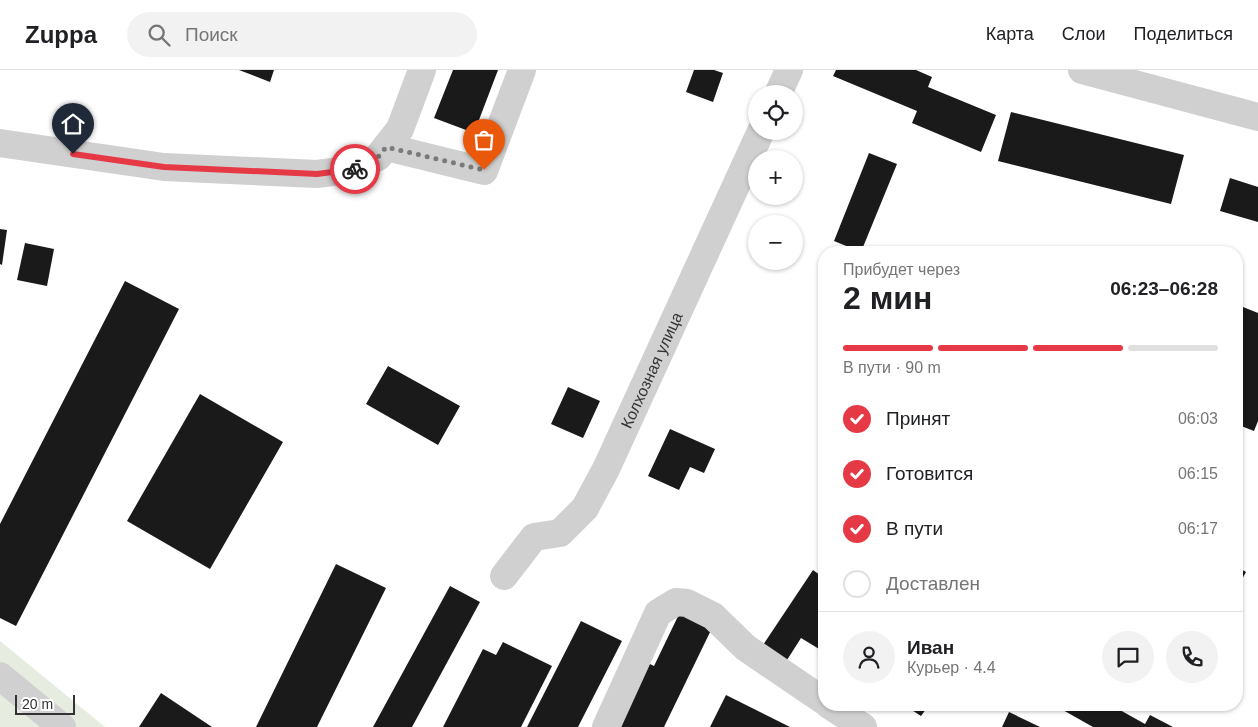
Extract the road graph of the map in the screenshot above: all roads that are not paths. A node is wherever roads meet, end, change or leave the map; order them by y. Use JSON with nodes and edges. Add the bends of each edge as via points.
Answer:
{"nodes":[{"id":1,"x":422,"y":70,"type":"edge"},
{"id":2,"x":522,"y":70,"type":"edge"},
{"id":3,"x":789,"y":70,"type":"edge"},
{"id":4,"x":1082,"y":70,"type":"edge"},
{"id":5,"x":782,"y":85,"type":"edge"},
{"id":6,"x":1258,"y":117,"type":"edge"},
{"id":7,"x":757,"y":140,"type":"edge"},
{"id":8,"x":0,"y":143,"type":"edge"},
{"id":9,"x":386,"y":147,"type":"junction"},
{"id":10,"x":504,"y":576,"type":"dead end"},
{"id":11,"x":0,"y":676,"type":"edge"},
{"id":12,"x":818,"y":697,"type":"edge"},
{"id":13,"x":838,"y":711,"type":"edge"},
{"id":14,"x":62,"y":727,"type":"edge"},
{"id":15,"x":606,"y":727,"type":"edge"},
{"id":16,"x":863,"y":727,"type":"edge"}],
"edges":[{"from":1,"to":9,"type":"street","via":[[400,129]]},
{"from":2,"to":9,"type":"street","via":[[484,170]]},
{"from":3,"to":5,"type":"street"},
{"from":4,"to":6,"type":"street"},
{"from":7,"to":10,"type":"street","name":"Колхозная улица","via":[[606,469],[585,508],[560,533],[534,536]]},
{"from":8,"to":9,"type":"street","via":[[164,167],[317,174],[356,169],[378,157]]},
{"from":11,"to":14,"type":"street"},
{"from":12,"to":15,"type":"street","via":[[746,648],[713,616],[687,603],[676,602],[658,613]]},
{"from":13,"to":16,"type":"street"}]}
